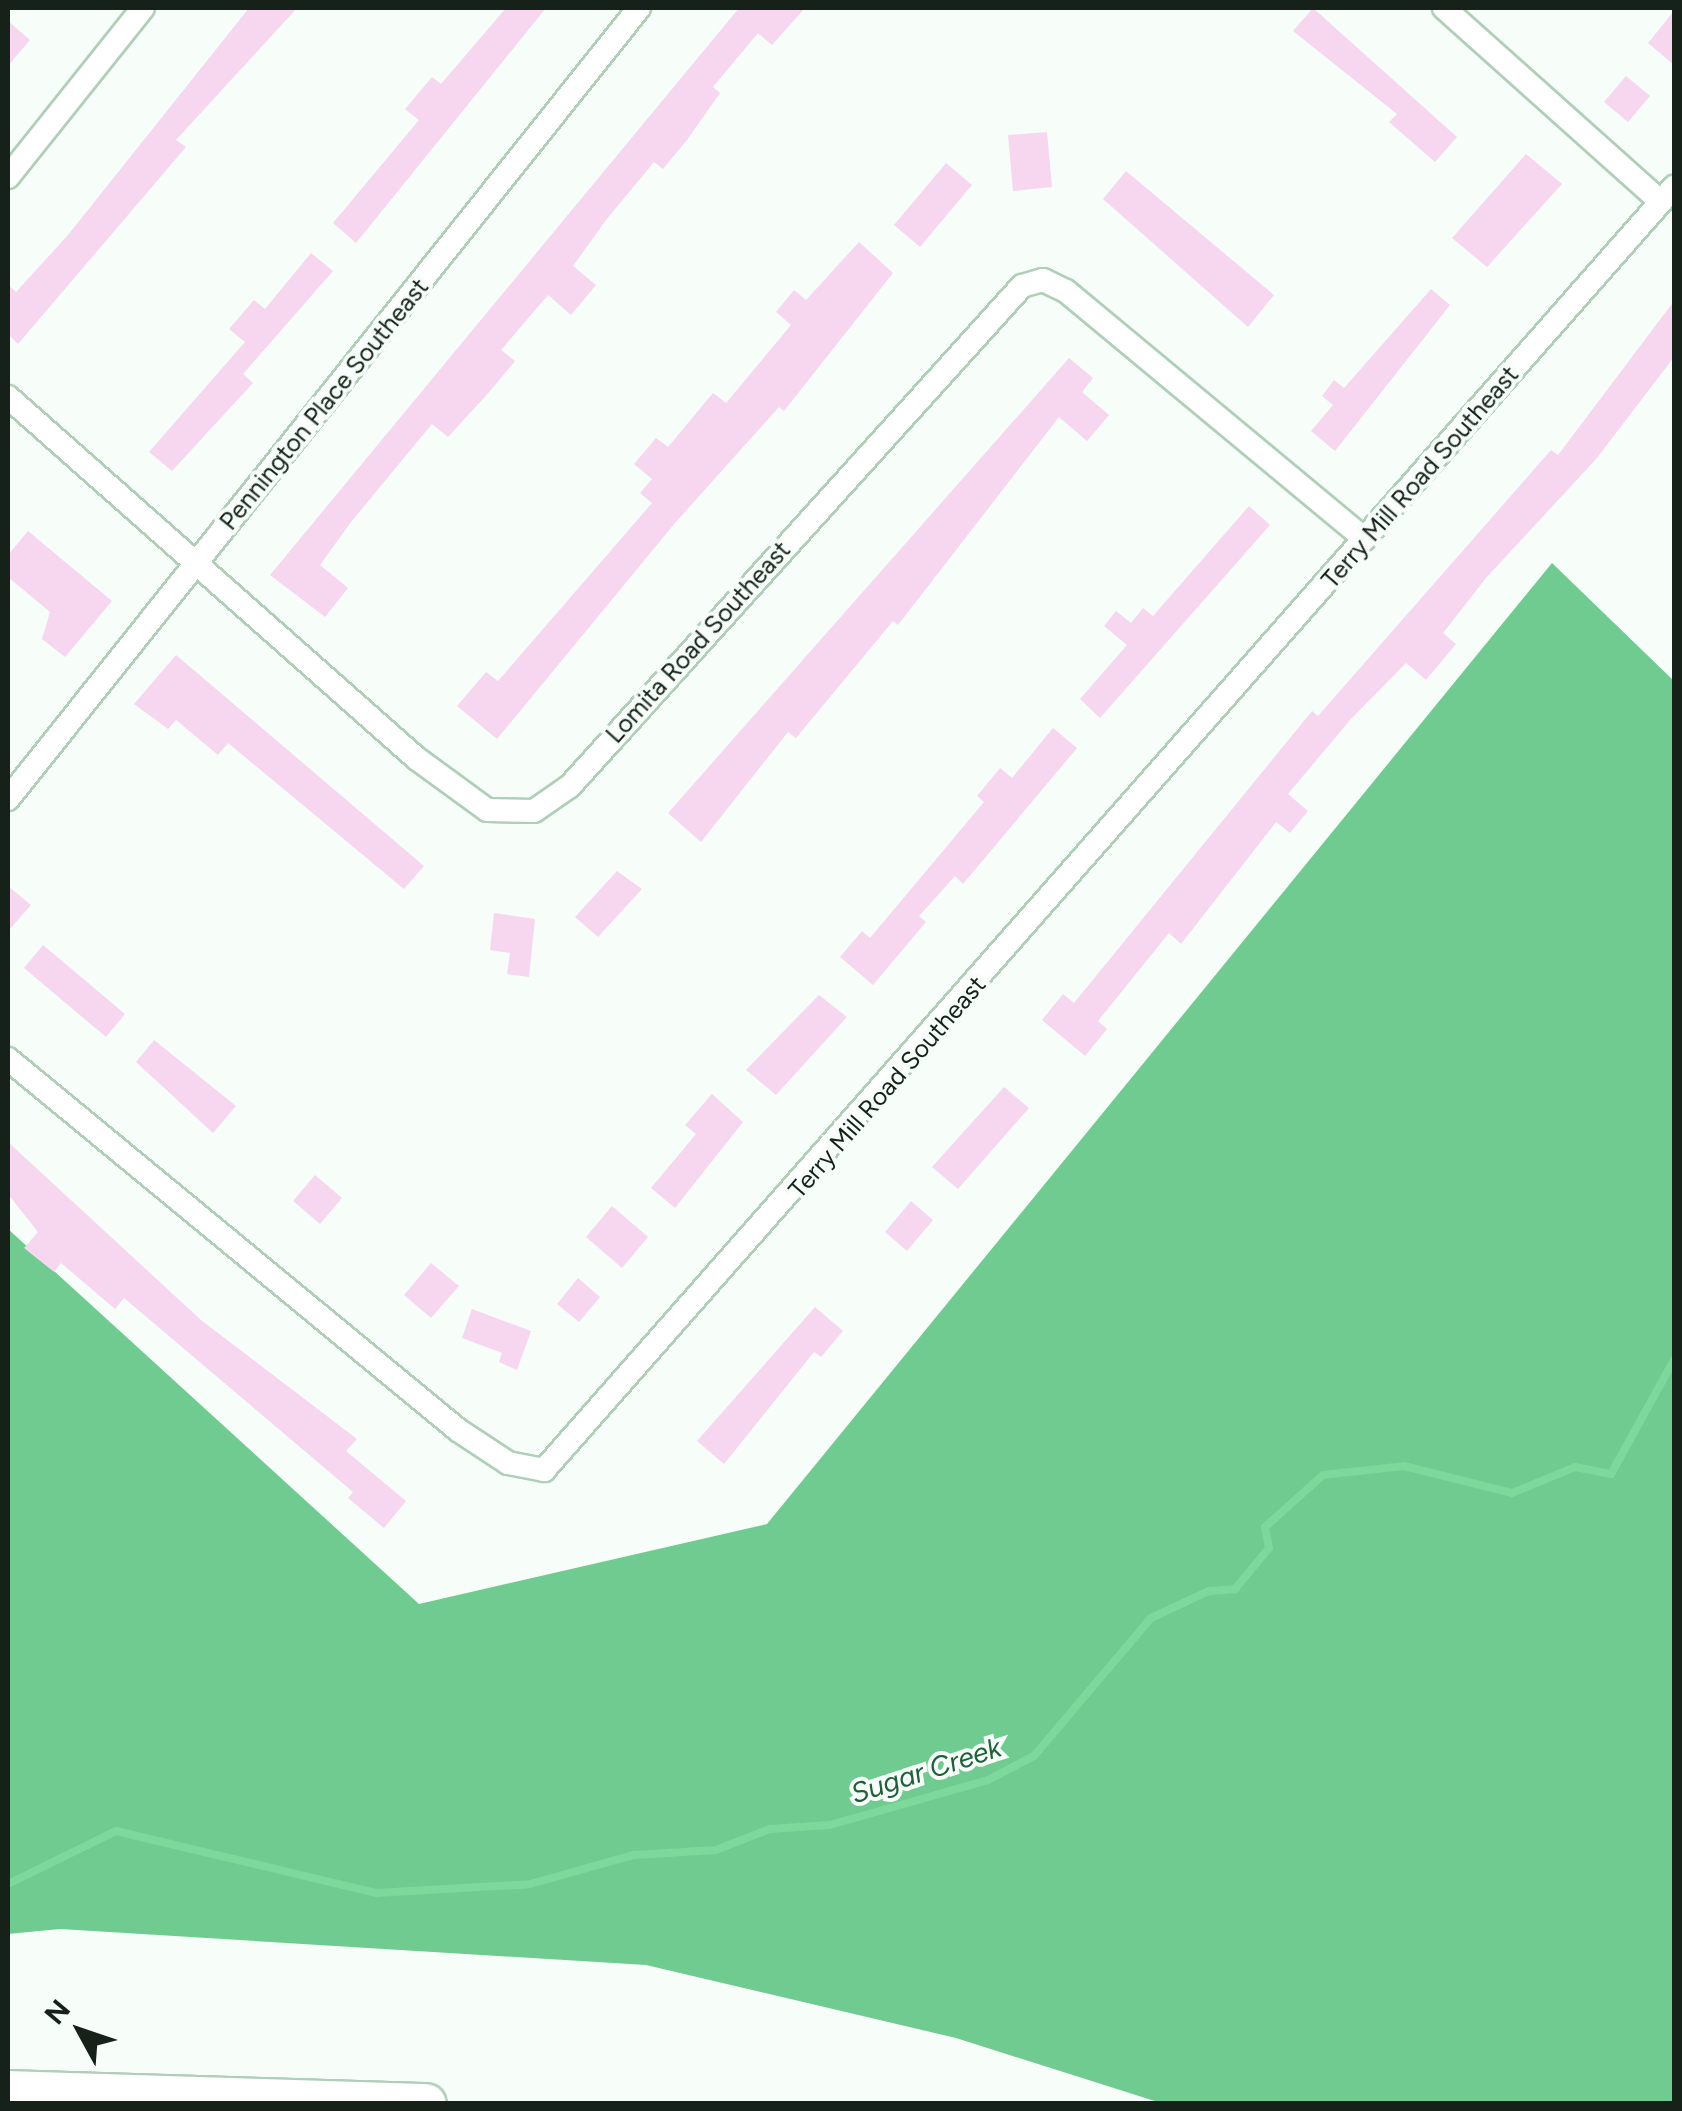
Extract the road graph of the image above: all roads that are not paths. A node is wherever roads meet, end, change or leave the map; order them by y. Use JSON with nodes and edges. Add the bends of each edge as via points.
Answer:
{"nodes":[{"id":1,"x":143,"y":8,"type":"edge"},
{"id":2,"x":640,"y":8,"type":"edge"},
{"id":3,"x":1444,"y":8,"type":"edge"},
{"id":4,"x":8,"y":177,"type":"edge"},
{"id":5,"x":1668,"y":195,"type":"edge"},
{"id":6,"x":8,"y":396,"type":"edge"},
{"id":7,"x":1365,"y":538,"type":"junction"},
{"id":8,"x":193,"y":564,"type":"junction"},
{"id":9,"x":8,"y":799,"type":"edge"},
{"id":10,"x":8,"y":1059,"type":"edge"},
{"id":11,"x":8,"y":2091,"type":"edge"},
{"id":12,"x":426,"y":2104,"type":"edge"}],
"edges":[{"from":1,"to":4,"type":"street"},
{"from":2,"to":8,"type":"street","name":"Pennington Place Southeast"},
{"from":3,"to":5,"type":"street"},
{"from":5,"to":7,"type":"street","name":"Terry Mill Road Southeast"},
{"from":6,"to":8,"type":"street","name":"Lomita Road Southeast"},
{"from":7,"to":8,"type":"street","name":"Lomita Road Southeast","via":[[1043,280],[1022,286],[990,316],[570,786],[534,811],[487,810]]},
{"from":7,"to":10,"type":"street","name":"Terry Mill Road Southeast","via":[[544,1470],[508,1464],[458,1430]]},
{"from":8,"to":9,"type":"street","name":"Pennington Place Southeast"},
{"from":11,"to":12,"type":"highway"}]}
